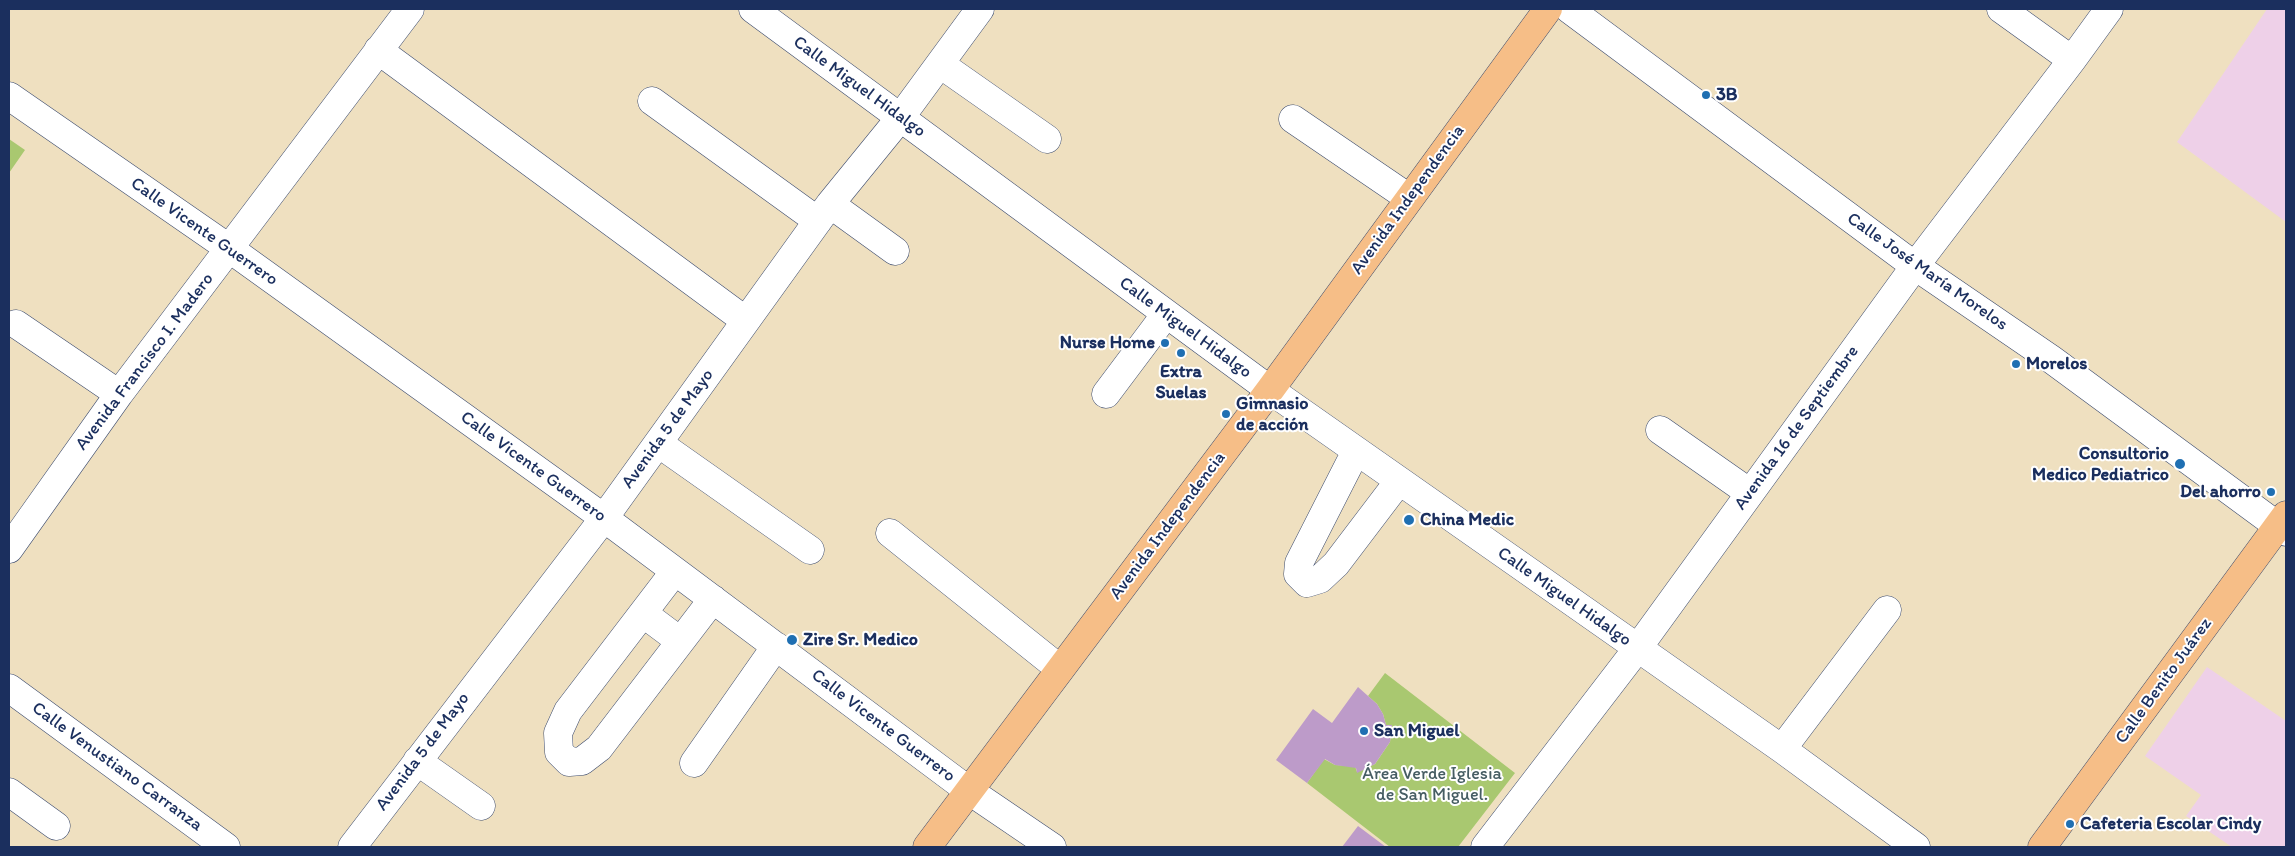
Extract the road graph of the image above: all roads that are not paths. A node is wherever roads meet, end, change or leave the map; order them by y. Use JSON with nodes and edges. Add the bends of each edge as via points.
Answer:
{"nodes":[{"id":1,"x":410,"y":9,"type":"edge"},
{"id":2,"x":752,"y":9,"type":"edge"},
{"id":3,"x":980,"y":9,"type":"edge"},
{"id":4,"x":1548,"y":9,"type":"edge"},
{"id":5,"x":1569,"y":9,"type":"edge"},
{"id":6,"x":2001,"y":9,"type":"edge"},
{"id":7,"x":2108,"y":9,"type":"edge"},
{"id":8,"x":378,"y":50,"type":"junction"},
{"id":9,"x":2072,"y":60,"type":"junction"},
{"id":10,"x":940,"y":64,"type":"junction"},
{"id":11,"x":9,"y":96,"type":"edge"},
{"id":12,"x":652,"y":101,"type":"dead end"},
{"id":13,"x":900,"y":118,"type":"junction"},
{"id":14,"x":1293,"y":119,"type":"dead end"},
{"id":15,"x":1047,"y":139,"type":"dead end"},
{"id":16,"x":1410,"y":198,"type":"junction"},
{"id":17,"x":824,"y":212,"type":"junction"},
{"id":18,"x":230,"y":249,"type":"junction"},
{"id":19,"x":895,"y":251,"type":"dead end"},
{"id":20,"x":1915,"y":266,"type":"junction"},
{"id":21,"x":1166,"y":314,"type":"junction"},
{"id":22,"x":746,"y":321,"type":"junction"},
{"id":23,"x":16,"y":324,"type":"dead end"},
{"id":24,"x":1270,"y":390,"type":"junction"},
{"id":25,"x":119,"y":394,"type":"junction"},
{"id":26,"x":1106,"y":394,"type":"dead end"},
{"id":27,"x":1660,"y":430,"type":"dead end"},
{"id":28,"x":658,"y":443,"type":"junction"},
{"id":29,"x":1356,"y":452,"type":"junction"},
{"id":30,"x":1399,"y":481,"type":"junction"},
{"id":31,"x":1750,"y":493,"type":"junction"},
{"id":32,"x":604,"y":518,"type":"junction"},
{"id":33,"x":2284,"y":525,"type":"edge"},
{"id":34,"x":890,"y":533,"type":"dead end"},
{"id":35,"x":9,"y":549,"type":"edge"},
{"id":36,"x":810,"y":550,"type":"dead end"},
{"id":37,"x":675,"y":571,"type":"junction"},
{"id":38,"x":713,"y":599,"type":"junction"},
{"id":39,"x":1887,"y":610,"type":"dead end"},
{"id":40,"x":644,"y":614,"type":"junction"},
{"id":41,"x":680,"y":642,"type":"junction"},
{"id":42,"x":776,"y":646,"type":"junction"},
{"id":43,"x":1637,"y":649,"type":"junction"},
{"id":44,"x":1060,"y":669,"type":"junction"},
{"id":45,"x":9,"y":688,"type":"edge"},
{"id":46,"x":1782,"y":749,"type":"junction"},
{"id":47,"x":417,"y":761,"type":"junction"},
{"id":48,"x":694,"y":763,"type":"dead end"},
{"id":49,"x":968,"y":790,"type":"junction"},
{"id":50,"x":9,"y":792,"type":"edge"},
{"id":51,"x":480,"y":806,"type":"dead end"},
{"id":52,"x":56,"y":826,"type":"dead end"},
{"id":53,"x":359,"y":845,"type":"edge"},
{"id":54,"x":226,"y":847,"type":"edge"},
{"id":55,"x":927,"y":847,"type":"edge"},
{"id":56,"x":1052,"y":847,"type":"edge"},
{"id":57,"x":1485,"y":847,"type":"edge"},
{"id":58,"x":1916,"y":847,"type":"edge"},
{"id":59,"x":2042,"y":847,"type":"edge"}],
"edges":[{"from":1,"to":8,"type":"street","name":"Avenida Francisco I. Madero"},
{"from":2,"to":13,"type":"street","name":"Calle Miguel Hidalgo"},
{"from":3,"to":10,"type":"street","name":"Avenida 5 de Mayo"},
{"from":4,"to":16,"type":"main road","name":"Avenida Independencia"},
{"from":5,"to":20,"type":"street","name":"Calle José María Morelos"},
{"from":6,"to":9,"type":"street"},
{"from":7,"to":9,"type":"street","name":"Avenida 16 de Septiembre"},
{"from":8,"to":18,"type":"street","name":"Avenida Francisco I. Madero"},
{"from":8,"to":22,"type":"street"},
{"from":9,"to":20,"type":"street","name":"Avenida 16 de Septiembre"},
{"from":10,"to":13,"type":"street","name":"Avenida 5 de Mayo"},
{"from":10,"to":15,"type":"street"},
{"from":11,"to":18,"type":"street","name":"Calle Vicente Guerrero"},
{"from":12,"to":17,"type":"street"},
{"from":13,"to":17,"type":"street","name":"Avenida 5 de Mayo"},
{"from":13,"to":21,"type":"street","name":"Calle Miguel Hidalgo"},
{"from":14,"to":16,"type":"street"},
{"from":16,"to":24,"type":"main road","name":"Avenida Independencia"},
{"from":17,"to":19,"type":"street"},
{"from":17,"to":22,"type":"street","name":"Avenida 5 de Mayo"},
{"from":18,"to":25,"type":"street","name":"Avenida Francisco I. Madero"},
{"from":18,"to":32,"type":"street","name":"Calle Vicente Guerrero"},
{"from":20,"to":31,"type":"street","name":"Avenida 16 de Septiembre"},
{"from":20,"to":33,"type":"street","name":"Calle José María Morelos","via":[[2051,358]]},
{"from":21,"to":24,"type":"street","name":"Calle Miguel Hidalgo"},
{"from":21,"to":26,"type":"street"},
{"from":22,"to":28,"type":"street","name":"Avenida 5 de Mayo"},
{"from":23,"to":25,"type":"street"},
{"from":24,"to":29,"type":"street","name":"Calle Miguel Hidalgo"},
{"from":24,"to":44,"type":"main road","name":"Avenida Independencia"},
{"from":25,"to":35,"type":"street","name":"Avenida Francisco I. Madero"},
{"from":27,"to":31,"type":"street"},
{"from":28,"to":32,"type":"street","name":"Avenida 5 de Mayo"},
{"from":28,"to":36,"type":"street"},
{"from":29,"to":30,"type":"street","name":"Calle Miguel Hidalgo"},
{"from":29,"to":30,"type":"street","via":[[1299,563],[1298,574],[1307,583],[1320,579],[1336,564]]},
{"from":30,"to":43,"type":"street","name":"Calle Miguel Hidalgo"},
{"from":31,"to":43,"type":"street","name":"Avenida 16 de Septiembre"},
{"from":32,"to":37,"type":"street","name":"Calle Vicente Guerrero"},
{"from":32,"to":47,"type":"street","name":"Avenida 5 de Mayo"},
{"from":33,"to":59,"type":"main road","name":"Calle Benito Juárez"},
{"from":34,"to":44,"type":"street"},
{"from":37,"to":38,"type":"street","name":"Calle Vicente Guerrero"},
{"from":37,"to":40,"type":"street"},
{"from":38,"to":41,"type":"street"},
{"from":38,"to":42,"type":"street","name":"Calle Vicente Guerrero"},
{"from":39,"to":46,"type":"street"},
{"from":40,"to":41,"type":"street"},
{"from":40,"to":41,"type":"street","via":[[568,711],[558,733],[559,752],[569,762],[582,761],[599,748]]},
{"from":42,"to":48,"type":"street"},
{"from":42,"to":49,"type":"street","name":"Calle Vicente Guerrero"},
{"from":43,"to":46,"type":"street","name":"Calle Miguel Hidalgo"},
{"from":43,"to":57,"type":"street","name":"Avenida 16 de Septiembre"},
{"from":44,"to":49,"type":"main road","name":"Avenida Independencia"},
{"from":45,"to":54,"type":"street","name":"Calle Venustiano Carranza"},
{"from":46,"to":58,"type":"street","name":"Calle Miguel Hidalgo"},
{"from":47,"to":51,"type":"street"},
{"from":47,"to":53,"type":"street","name":"Avenida 5 de Mayo"},
{"from":49,"to":55,"type":"main road","name":"Avenida Independencia"},
{"from":49,"to":56,"type":"street","name":"Calle Vicente Guerrero"},
{"from":50,"to":52,"type":"street"}]}
